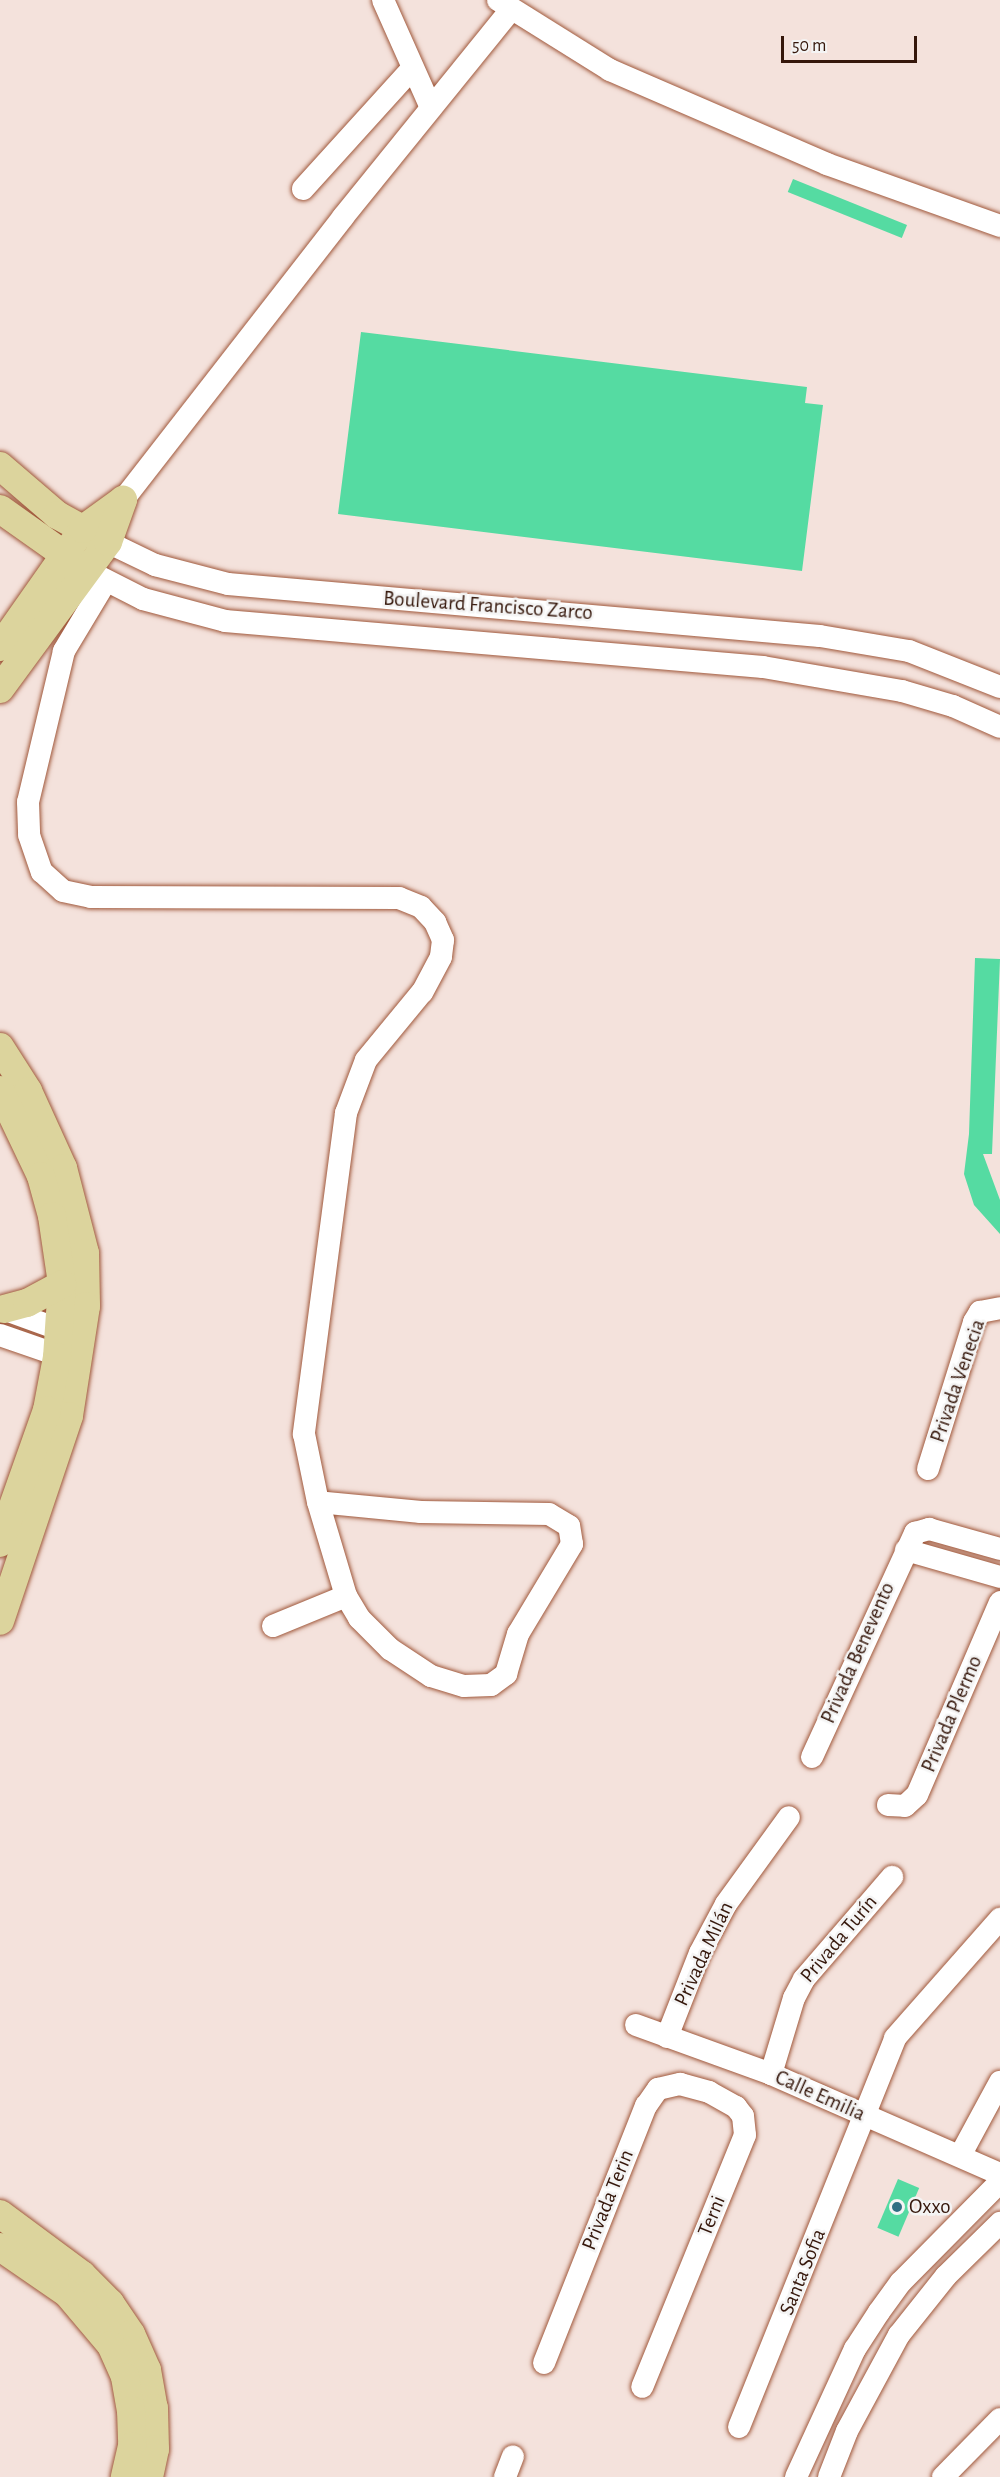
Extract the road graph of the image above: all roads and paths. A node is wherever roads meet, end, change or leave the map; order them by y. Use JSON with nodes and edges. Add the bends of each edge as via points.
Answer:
{"nodes":[{"id":1,"x":384,"y":0,"type":"edge"},
{"id":2,"x":504,"y":5,"type":"edge"},
{"id":3,"x":411,"y":70,"type":"junction"},
{"id":4,"x":431,"y":108,"type":"junction"},
{"id":5,"x":303,"y":189,"type":"dead end"},
{"id":6,"x":1000,"y":226,"type":"edge"},
{"id":7,"x":0,"y":466,"type":"edge"},
{"id":8,"x":123,"y":500,"type":"joint"},
{"id":9,"x":0,"y":509,"type":"edge"},
{"id":10,"x":96,"y":536,"type":"junction"},
{"id":11,"x":65,"y":555,"type":"junction"},
{"id":12,"x":97,"y":576,"type":"junction"},
{"id":13,"x":0,"y":647,"type":"edge"},
{"id":14,"x":1000,"y":687,"type":"edge"},
{"id":15,"x":0,"y":689,"type":"edge"},
{"id":16,"x":1000,"y":727,"type":"edge"},
{"id":17,"x":0,"y":1047,"type":"edge"},
{"id":18,"x":0,"y":1090,"type":"edge"},
{"id":19,"x":62,"y":1284,"type":"junction"},
{"id":20,"x":1000,"y":1308,"type":"edge"},
{"id":21,"x":1,"y":1317,"type":"edge"},
{"id":22,"x":70,"y":1347,"type":"junction"},
{"id":23,"x":928,"y":1469,"type":"dead end"},
{"id":24,"x":318,"y":1502,"type":"junction"},
{"id":25,"x":0,"y":1543,"type":"edge"},
{"id":26,"x":1000,"y":1549,"type":"edge"},
{"id":27,"x":906,"y":1550,"type":"junction"},
{"id":28,"x":1000,"y":1577,"type":"edge"},
{"id":29,"x":346,"y":1596,"type":"junction"},
{"id":30,"x":1000,"y":1602,"type":"edge"},
{"id":31,"x":0,"y":1621,"type":"edge"},
{"id":32,"x":273,"y":1626,"type":"dead end"},
{"id":33,"x":812,"y":1757,"type":"dead end"},
{"id":34,"x":888,"y":1805,"type":"dead end"},
{"id":35,"x":789,"y":1817,"type":"dead end"},
{"id":36,"x":892,"y":1877,"type":"dead end"},
{"id":37,"x":1000,"y":1919,"type":"edge"},
{"id":38,"x":636,"y":2025,"type":"dead end"},
{"id":39,"x":667,"y":2037,"type":"junction"},
{"id":40,"x":722,"y":2058,"type":"junction"},
{"id":41,"x":771,"y":2074,"type":"junction"},
{"id":42,"x":1000,"y":2082,"type":"edge"},
{"id":43,"x":709,"y":2092,"type":"junction"},
{"id":44,"x":866,"y":2116,"type":"junction"},
{"id":45,"x":961,"y":2154,"type":"junction"},
{"id":46,"x":1000,"y":2174,"type":"edge"},
{"id":47,"x":1000,"y":2182,"type":"edge"},
{"id":48,"x":0,"y":2214,"type":"edge"},
{"id":49,"x":1000,"y":2223,"type":"edge"},
{"id":50,"x":0,"y":2247,"type":"edge"},
{"id":51,"x":544,"y":2362,"type":"dead end"},
{"id":52,"x":642,"y":2387,"type":"dead end"},
{"id":53,"x":1000,"y":2419,"type":"edge"},
{"id":54,"x":739,"y":2427,"type":"dead end"},
{"id":55,"x":513,"y":2456,"type":"dead end"},
{"id":56,"x":125,"y":2477,"type":"edge"},
{"id":57,"x":149,"y":2477,"type":"edge"},
{"id":58,"x":505,"y":2477,"type":"edge"},
{"id":59,"x":796,"y":2477,"type":"edge"},
{"id":60,"x":829,"y":2477,"type":"edge"},
{"id":61,"x":943,"y":2477,"type":"edge"}],
"edges":[{"from":1,"to":3,"type":"street"},
{"from":2,"to":4,"type":"street"},
{"from":2,"to":6,"type":"street","via":[[610,70],[827,164]]},
{"from":3,"to":4,"type":"street"},
{"from":3,"to":5,"type":"street"},
{"from":4,"to":8,"type":"street"},
{"from":7,"to":10,"type":"main road","name":"Boulevard Francisco Zarco","via":[[57,515]]},
{"from":8,"to":10,"type":"main road"},
{"from":9,"to":11,"type":"main road","name":"Boulevard Francisco Zarco"},
{"from":10,"to":11,"type":"main road"},
{"from":10,"to":12,"type":"main road"},
{"from":10,"to":14,"type":"street","name":"Boulevard Francisco Zarco","via":[[155,565],[228,584],[820,636],[909,651]]},
{"from":11,"to":12,"type":"main road","name":"Boulevard Francisco Zarco"},
{"from":11,"to":13,"type":"main road"},
{"from":12,"to":15,"type":"main road"},
{"from":12,"to":16,"type":"street","name":"Boulevard Francisco Zarco","via":[[143,599],[225,621],[763,667],[902,691],[953,706]]},
{"from":12,"to":24,"type":"street","via":[[64,651],[28,802],[29,835],[42,872],[63,891],[91,897],[399,898],[421,907],[435,922],[443,940],[441,957],[422,992],[366,1060],[346,1113],[304,1434]]},
{"from":17,"to":22,"type":"main road","via":[[47,1129],[75,1210],[85,1253]]},
{"from":18,"to":19,"type":"main road","via":[[41,1176],[52,1216]]},
{"from":19,"to":21,"type":"main road"},
{"from":19,"to":22,"type":"main road"},
{"from":20,"to":23,"type":"street","name":"Privada Venecia","via":[[980,1312],[974,1322]]},
{"from":21,"to":22,"type":"street"},
{"from":22,"to":25,"type":"main road"},
{"from":22,"to":31,"type":"main road","via":[[69,1416]]},
{"from":24,"to":29,"type":"street"},
{"from":24,"to":29,"type":"street","via":[[421,1512],[549,1514],[569,1526],[573,1535],[568,1555],[518,1634],[506,1674],[491,1685],[464,1686],[431,1676],[390,1649],[359,1618]]},
{"from":26,"to":27,"type":"street","name":"Privada Benevento","via":[[923,1529],[915,1533]]},
{"from":27,"to":28,"type":"street"},
{"from":27,"to":33,"type":"street","name":"Privada Benevento"},
{"from":29,"to":32,"type":"street"},
{"from":30,"to":34,"type":"street","name":"Privada Plermo","via":[[917,1795],[905,1806]]},
{"from":35,"to":39,"type":"street","name":"Privada Milán","via":[[726,1904],[700,1953]]},
{"from":36,"to":41,"type":"street","name":"Privada Turín","via":[[804,1979],[794,1998]]},
{"from":37,"to":44,"type":"street","name":"Santa Sofia","via":[[895,2038]]},
{"from":38,"to":39,"type":"street","name":"Calle Emilia"},
{"from":39,"to":40,"type":"street","name":"Calle Emilia"},
{"from":40,"to":41,"type":"street","name":"Calle Emilia"},
{"from":40,"to":43,"type":"street"},
{"from":41,"to":44,"type":"street","name":"Calle Emilia"},
{"from":42,"to":45,"type":"street"},
{"from":43,"to":51,"type":"street","name":"Privada Terin","via":[[680,2084],[658,2089],[651,2096]]},
{"from":43,"to":52,"type":"street","name":"Terni","via":[[743,2116],[745,2135]]},
{"from":44,"to":45,"type":"street","name":"Calle Emilia"},
{"from":44,"to":54,"type":"street","name":"Santa Sofia"},
{"from":45,"to":46,"type":"street","name":"Calle Emilia"},
{"from":47,"to":59,"type":"street","via":[[902,2282],[879,2312],[844,2370]]},
{"from":48,"to":57,"type":"main road","via":[[82,2275],[110,2303],[131,2334],[147,2370],[154,2408],[155,2449]]},
{"from":49,"to":60,"type":"street","via":[[946,2276],[899,2335],[847,2431]]},
{"from":50,"to":56,"type":"main road","via":[[67,2293],[111,2346],[125,2377],[131,2410],[132,2446]]},
{"from":53,"to":61,"type":"street"},
{"from":55,"to":58,"type":"street"}]}
